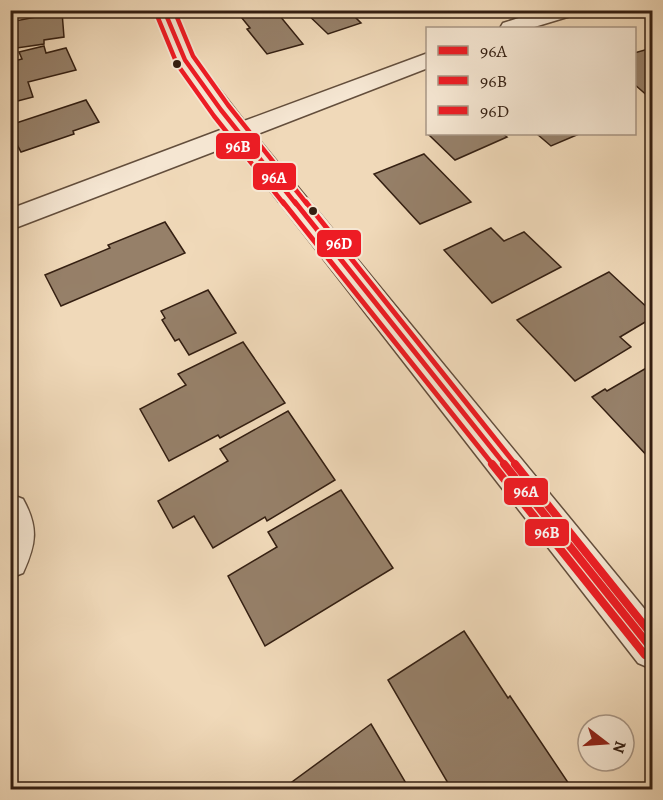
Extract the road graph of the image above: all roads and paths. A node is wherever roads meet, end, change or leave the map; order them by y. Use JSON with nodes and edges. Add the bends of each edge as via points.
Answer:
{"nodes":[{"id":1,"x":164,"y":10,"type":"edge"},
{"id":2,"x":566,"y":10,"type":"edge"},
{"id":3,"x":514,"y":27,"type":"edge"},
{"id":4,"x":426,"y":61,"type":"edge"},
{"id":5,"x":240,"y":133,"type":"junction"},
{"id":6,"x":10,"y":220,"type":"edge"},
{"id":7,"x":10,"y":511,"type":"edge"},
{"id":8,"x":10,"y":560,"type":"edge"},
{"id":9,"x":652,"y":649,"type":"edge"}],
"edges":[{"from":1,"to":5,"type":"street","via":[[185,60]]},
{"from":2,"to":3,"type":"street"},
{"from":4,"to":5,"type":"street"},
{"from":5,"to":6,"type":"street"},
{"from":5,"to":9,"type":"street"},
{"from":7,"to":8,"type":"street","via":[[18,537]]}]}
